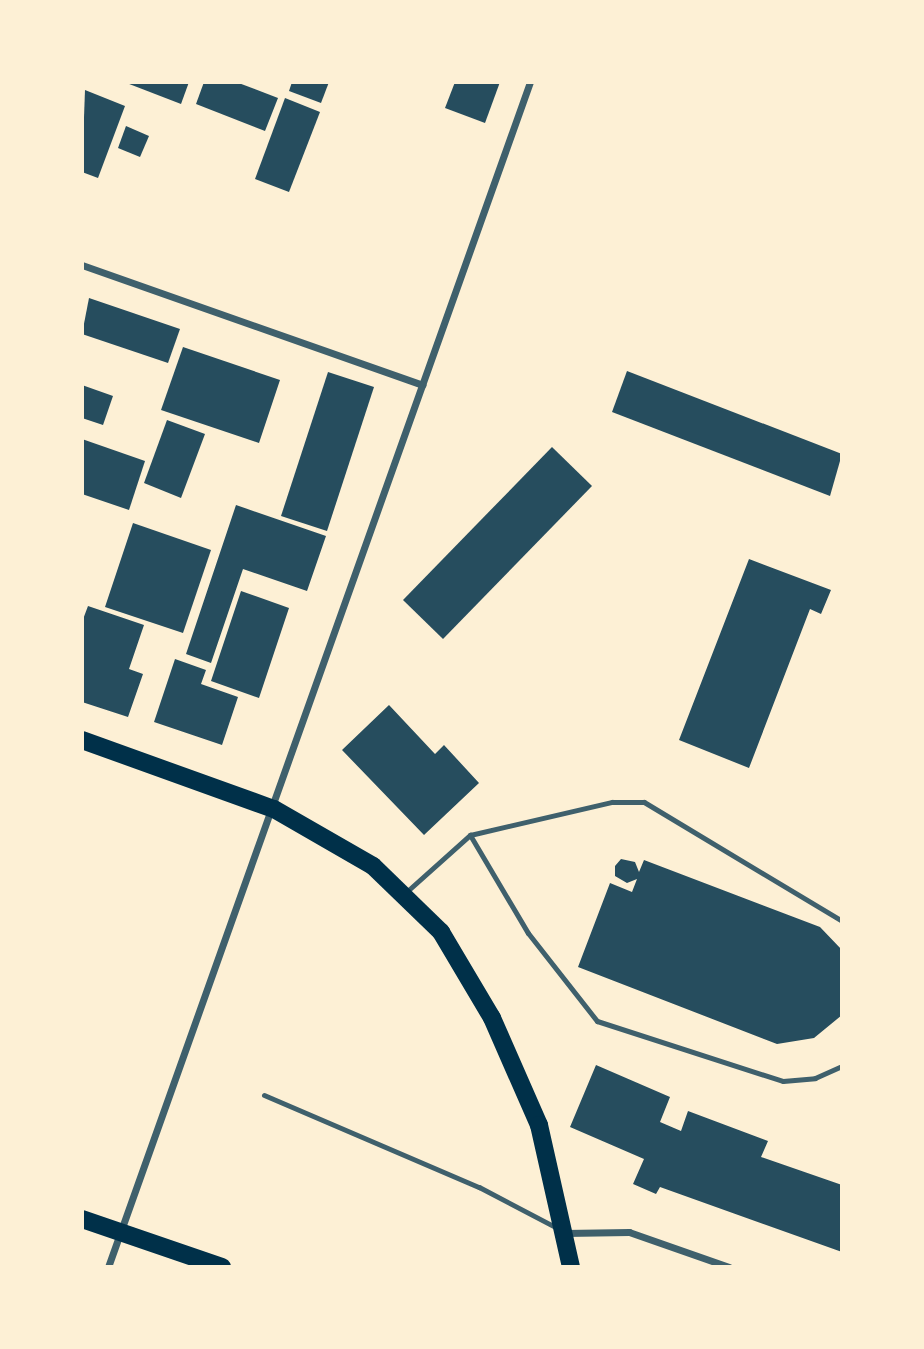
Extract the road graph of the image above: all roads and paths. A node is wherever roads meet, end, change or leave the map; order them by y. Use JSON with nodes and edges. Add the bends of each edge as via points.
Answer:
{"nodes":[{"id":1,"x":530,"y":82,"type":"edge"},
{"id":2,"x":82,"y":265,"type":"edge"},
{"id":3,"x":422,"y":385,"type":"junction"},
{"id":4,"x":82,"y":740,"type":"edge"},
{"id":5,"x":274,"y":809,"type":"junction"},
{"id":6,"x":470,"y":835,"type":"junction"},
{"id":7,"x":403,"y":895,"type":"junction"},
{"id":8,"x":842,"y":921,"type":"edge"},
{"id":9,"x":842,"y":1066,"type":"edge"},
{"id":10,"x":264,"y":1095,"type":"dead end"},
{"id":11,"x":82,"y":1219,"type":"edge"},
{"id":12,"x":121,"y":1233,"type":"junction"},
{"id":13,"x":565,"y":1233,"type":"junction"},
{"id":14,"x":108,"y":1267,"type":"edge"},
{"id":15,"x":222,"y":1267,"type":"edge"},
{"id":16,"x":571,"y":1267,"type":"edge"},
{"id":17,"x":729,"y":1267,"type":"edge"}],
"edges":[{"from":1,"to":3,"type":"street"},
{"from":2,"to":3,"type":"street"},
{"from":3,"to":5,"type":"street"},
{"from":4,"to":5,"type":"main road"},
{"from":5,"to":7,"type":"main road","via":[[373,866]]},
{"from":5,"to":12,"type":"street"},
{"from":6,"to":7,"type":"lane"},
{"from":6,"to":8,"type":"lane","via":[[612,802],[644,802]]},
{"from":6,"to":9,"type":"lane","via":[[528,933],[597,1021],[783,1081],[815,1078]]},
{"from":7,"to":13,"type":"main road","via":[[441,932],[492,1018],[540,1125]]},
{"from":10,"to":13,"type":"lane","via":[[479,1187]]},
{"from":11,"to":12,"type":"main road"},
{"from":12,"to":14,"type":"street"},
{"from":12,"to":15,"type":"main road"},
{"from":13,"to":16,"type":"main road"},
{"from":13,"to":17,"type":"street","via":[[629,1232]]}]}
